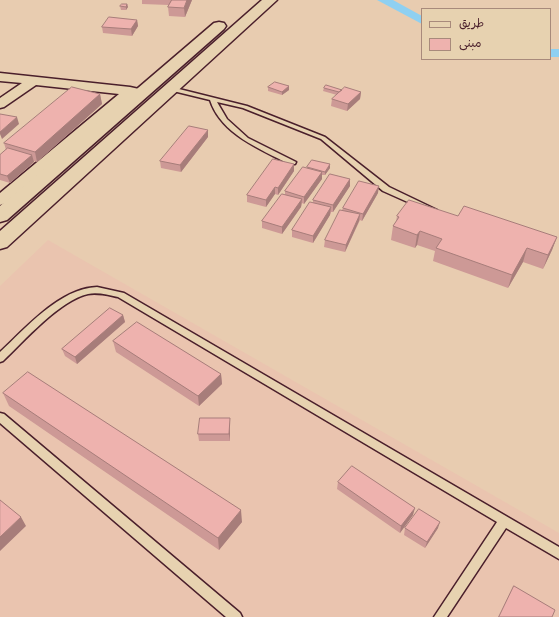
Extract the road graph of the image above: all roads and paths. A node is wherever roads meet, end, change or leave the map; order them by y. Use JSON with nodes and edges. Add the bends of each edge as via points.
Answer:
{"nodes":[{"id":1,"x":251,"y":0,"type":"edge"},
{"id":2,"x":270,"y":0,"type":"edge"},
{"id":3,"x":0,"y":77,"type":"edge"},
{"id":4,"x":32,"y":82,"type":"junction"},
{"id":5,"x":171,"y":89,"type":"junction"},
{"id":6,"x":135,"y":92,"type":"junction"},
{"id":7,"x":213,"y":101,"type":"junction"},
{"id":8,"x":0,"y":104,"type":"edge"},
{"id":9,"x":292,"y":162,"type":"edge"},
{"id":10,"x":12,"y":190,"type":"edge"},
{"id":11,"x":0,"y":200,"type":"edge"},
{"id":12,"x":441,"y":213,"type":"edge"},
{"id":13,"x":0,"y":216,"type":"edge"},
{"id":14,"x":0,"y":242,"type":"edge"},
{"id":15,"x":0,"y":358,"type":"edge"},
{"id":16,"x":0,"y":417,"type":"edge"},
{"id":17,"x":504,"y":521,"type":"junction"},
{"id":18,"x":559,"y":553,"type":"edge"},
{"id":19,"x":236,"y":617,"type":"edge"},
{"id":20,"x":440,"y":617,"type":"edge"}],
"edges":[{"from":1,"to":6,"type":"main road"},
{"from":2,"to":5,"type":"main road"},
{"from":3,"to":4,"type":"street"},
{"from":4,"to":6,"type":"street"},
{"from":4,"to":8,"type":"street"},
{"from":5,"to":7,"type":"lane"},
{"from":5,"to":14,"type":"main road"},
{"from":6,"to":10,"type":"main road"},
{"from":7,"to":9,"type":"lane","via":[[224,120],[246,139]]},
{"from":7,"to":12,"type":"lane","via":[[245,107],[323,138],[386,188]]},
{"from":10,"to":11,"type":"street"},
{"from":10,"to":13,"type":"main road"},
{"from":15,"to":17,"type":"lane","via":[[70,297],[87,291],[106,290],[121,295]]},
{"from":16,"to":19,"type":"lane"},
{"from":17,"to":18,"type":"lane"},
{"from":17,"to":20,"type":"lane"}]}
